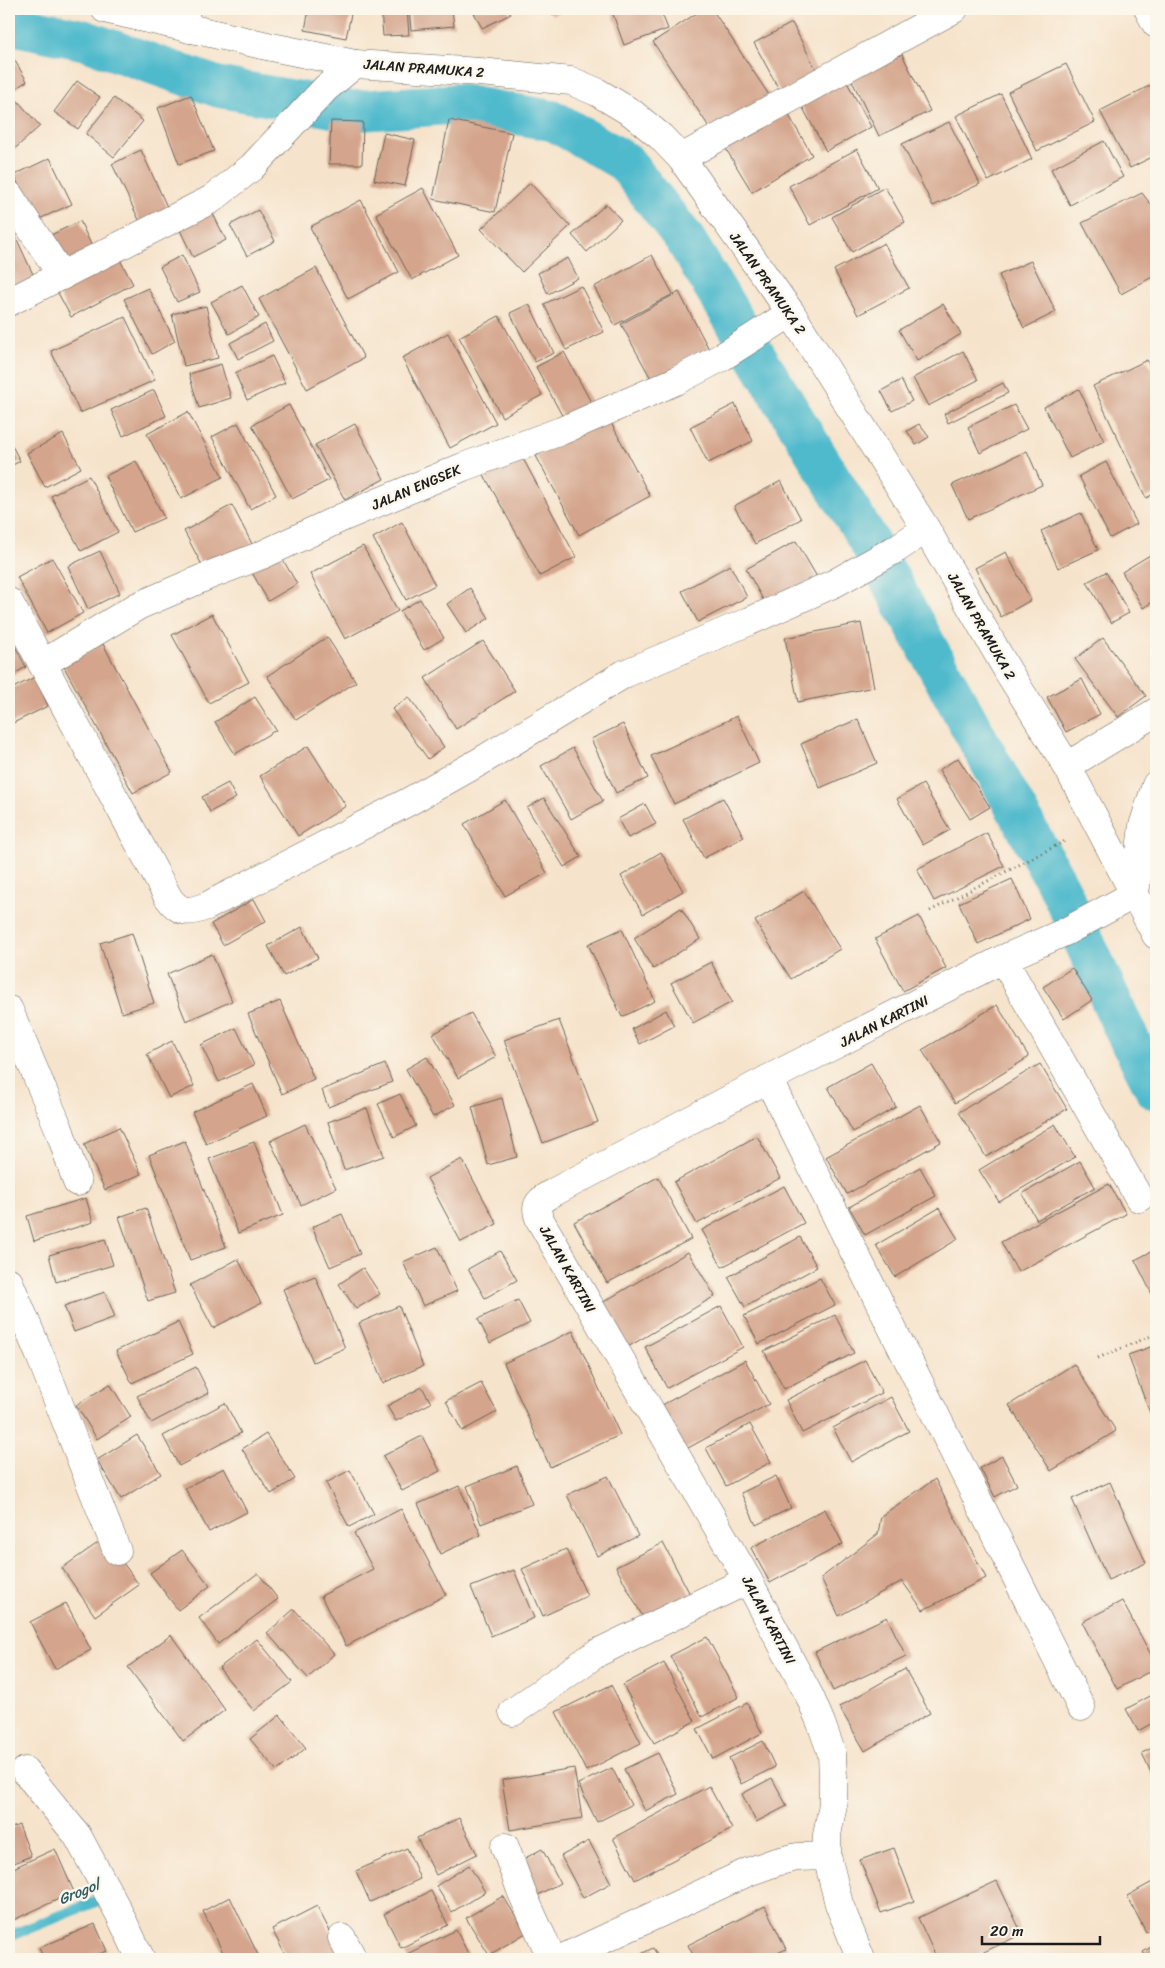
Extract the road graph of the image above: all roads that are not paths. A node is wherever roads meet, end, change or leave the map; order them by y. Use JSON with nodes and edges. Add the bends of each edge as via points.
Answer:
{"nodes":[{"id":1,"x":105,"y":9,"type":"edge"},
{"id":2,"x":954,"y":9,"type":"edge"},
{"id":3,"x":1148,"y":9,"type":"edge"},
{"id":4,"x":186,"y":19,"type":"edge"},
{"id":5,"x":1156,"y":24,"type":"edge"},
{"id":6,"x":355,"y":64,"type":"junction"},
{"id":7,"x":680,"y":158,"type":"junction"},
{"id":8,"x":9,"y":195,"type":"edge"},
{"id":9,"x":62,"y":276,"type":"junction"},
{"id":10,"x":9,"y":302,"type":"edge"},
{"id":11,"x":791,"y":313,"type":"junction"},
{"id":12,"x":926,"y":530,"type":"junction"},
{"id":13,"x":9,"y":602,"type":"edge"},
{"id":14,"x":42,"y":664,"type":"junction"},
{"id":15,"x":1156,"y":712,"type":"edge"},
{"id":16,"x":1067,"y":766,"type":"junction"},
{"id":17,"x":1156,"y":785,"type":"edge"},
{"id":18,"x":1128,"y":897,"type":"junction"},
{"id":19,"x":1156,"y":935,"type":"edge"},
{"id":20,"x":1003,"y":960,"type":"junction"},
{"id":21,"x":9,"y":1010,"type":"edge"},
{"id":22,"x":768,"y":1079,"type":"junction"},
{"id":23,"x":77,"y":1182,"type":"dead end"},
{"id":24,"x":1139,"y":1198,"type":"dead end"},
{"id":25,"x":9,"y":1282,"type":"edge"},
{"id":26,"x":117,"y":1551,"type":"dead end"},
{"id":27,"x":748,"y":1580,"type":"junction"},
{"id":28,"x":1081,"y":1707,"type":"dead end"},
{"id":29,"x":513,"y":1712,"type":"dead end"},
{"id":30,"x":25,"y":1772,"type":"dead end"},
{"id":31,"x":505,"y":1847,"type":"dead end"},
{"id":32,"x":827,"y":1856,"type":"junction"},
{"id":33,"x":141,"y":1959,"type":"edge"},
{"id":34,"x":552,"y":1959,"type":"edge"},
{"id":35,"x":561,"y":1959,"type":"edge"},
{"id":36,"x":861,"y":1959,"type":"edge"}],
"edges":[{"from":1,"to":4,"type":"street","name":"JALAN PRAMUKA 2"},
{"from":2,"to":7,"type":"street"},
{"from":3,"to":5,"type":"street"},
{"from":4,"to":6,"type":"street","name":"JALAN PRAMUKA 2"},
{"from":6,"to":7,"type":"street","name":"JALAN PRAMUKA 2","via":[[571,81],[632,113],[662,137]]},
{"from":6,"to":9,"type":"street","via":[[326,88],[252,167],[212,199]]},
{"from":7,"to":11,"type":"street","name":"JALAN PRAMUKA 2"},
{"from":8,"to":9,"type":"street"},
{"from":9,"to":10,"type":"street"},
{"from":11,"to":12,"type":"street","name":"JALAN PRAMUKA 2"},
{"from":11,"to":14,"type":"street","name":"JALAN ENGSEK","via":[[722,358],[676,381],[561,431],[463,467],[341,518],[262,555],[138,606]]},
{"from":12,"to":14,"type":"street","via":[[835,583],[624,674],[408,802],[195,911],[185,912],[175,907],[168,897]]},
{"from":12,"to":16,"type":"street","name":"JALAN PRAMUKA 2","via":[[1008,673]]},
{"from":13,"to":14,"type":"street"},
{"from":15,"to":16,"type":"street"},
{"from":16,"to":18,"type":"street","name":"JALAN PRAMUKA 2"},
{"from":17,"to":18,"type":"street","via":[[1143,826]]},
{"from":18,"to":19,"type":"street","name":"JALAN PRAMUKA 2"},
{"from":18,"to":20,"type":"street","name":"JALAN KARTINI","via":[[1065,932]]},
{"from":20,"to":22,"type":"street","name":"JALAN KARTINI"},
{"from":20,"to":24,"type":"street"},
{"from":21,"to":23,"type":"street","via":[[59,1129]]},
{"from":22,"to":27,"type":"street","name":"JALAN KARTINI","via":[[556,1191],[537,1206],[537,1213]]},
{"from":22,"to":28,"type":"street"},
{"from":25,"to":26,"type":"street"},
{"from":27,"to":29,"type":"street","via":[[597,1653]]},
{"from":27,"to":32,"type":"street","name":"JALAN KARTINI","via":[[810,1697],[832,1754],[833,1804]]},
{"from":30,"to":33,"type":"street","via":[[77,1835]]},
{"from":31,"to":34,"type":"street"},
{"from":32,"to":35,"type":"street","via":[[797,1857],[748,1872]]},
{"from":32,"to":36,"type":"street","name":"JALAN KARTINI","via":[[839,1904]]}]}
